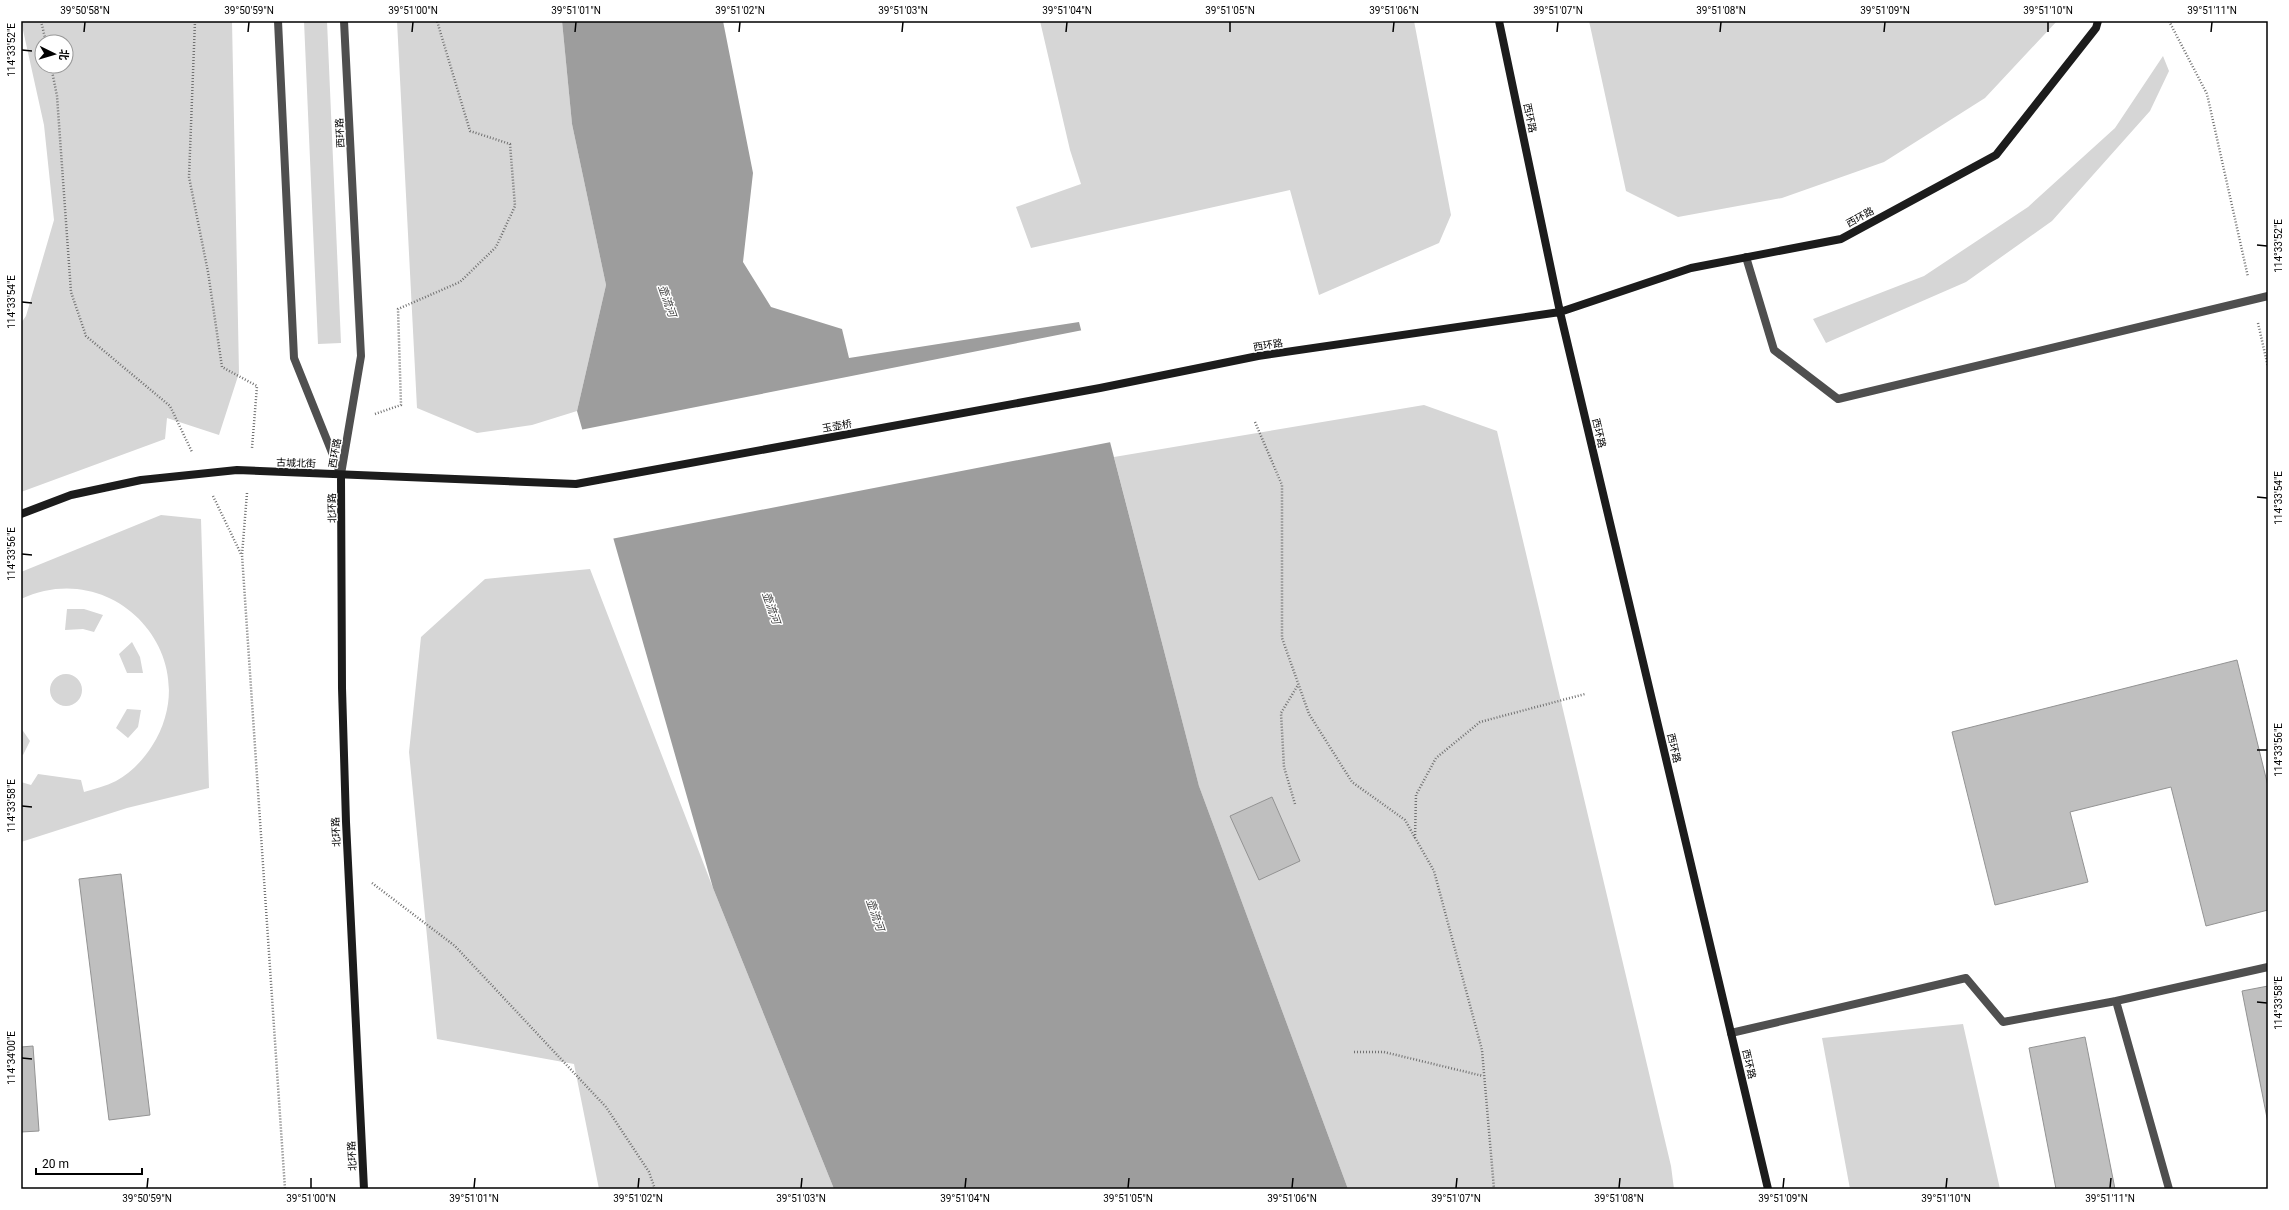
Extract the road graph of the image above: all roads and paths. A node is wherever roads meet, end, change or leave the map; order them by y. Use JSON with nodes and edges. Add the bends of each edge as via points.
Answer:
{"nodes":[{"id":1,"x":41,"y":21,"type":"edge"},
{"id":2,"x":194,"y":21,"type":"edge"},
{"id":3,"x":278,"y":21,"type":"edge"},
{"id":4,"x":344,"y":21,"type":"edge"},
{"id":5,"x":437,"y":21,"type":"edge"},
{"id":6,"x":1499,"y":21,"type":"edge"},
{"id":7,"x":2098,"y":21,"type":"edge"},
{"id":8,"x":2169,"y":21,"type":"edge"},
{"id":9,"x":44,"y":34,"type":"edge"},
{"id":10,"x":53,"y":74,"type":"edge"},
{"id":11,"x":1746,"y":257,"type":"junction"},
{"id":12,"x":2268,"y":296,"type":"edge"},
{"id":13,"x":2253,"y":300,"type":"junction"},
{"id":14,"x":1560,"y":312,"type":"junction"},
{"id":15,"x":2268,"y":367,"type":"edge"},
{"id":16,"x":1100,"y":388,"type":"joint"},
{"id":17,"x":1255,"y":422,"type":"dead end"},
{"id":18,"x":350,"y":423,"type":"junction"},
{"id":19,"x":250,"y":471,"type":"junction"},
{"id":20,"x":203,"y":474,"type":"junction"},
{"id":21,"x":341,"y":474,"type":"junction"},
{"id":22,"x":576,"y":484,"type":"joint"},
{"id":23,"x":21,"y":514,"type":"edge"},
{"id":24,"x":242,"y":555,"type":"junction"},
{"id":25,"x":1299,"y":684,"type":"junction"},
{"id":26,"x":1585,"y":694,"type":"dead end"},
{"id":27,"x":1295,"y":804,"type":"dead end"},
{"id":28,"x":1415,"y":839,"type":"junction"},
{"id":29,"x":348,"y":865,"type":"junction"},
{"id":30,"x":2268,"y":967,"type":"edge"},
{"id":31,"x":2116,"y":1001,"type":"junction"},
{"id":32,"x":1731,"y":1033,"type":"junction"},
{"id":33,"x":1354,"y":1052,"type":"dead end"},
{"id":34,"x":1484,"y":1076,"type":"junction"},
{"id":35,"x":285,"y":1189,"type":"edge"},
{"id":36,"x":364,"y":1189,"type":"edge"},
{"id":37,"x":655,"y":1189,"type":"edge"},
{"id":38,"x":1494,"y":1189,"type":"edge"},
{"id":39,"x":1768,"y":1189,"type":"edge"},
{"id":40,"x":2169,"y":1189,"type":"edge"}],
"edges":[{"from":1,"to":9,"type":"path"},
{"from":2,"to":19,"type":"path","via":[[189,177],[208,272],[222,367],[257,386]]},
{"from":3,"to":21,"type":"street","name":"西环路","via":[[294,358]]},
{"from":4,"to":18,"type":"street","name":"西环路","via":[[361,356]]},
{"from":5,"to":18,"type":"path","via":[[470,131],[510,144],[515,206],[496,248],[460,282],[398,309],[401,405]]},
{"from":6,"to":14,"type":"main road","name":"西环路"},
{"from":7,"to":11,"type":"main road","name":"西环路","via":[[2096,28],[1996,155],[1841,238]]},
{"from":8,"to":13,"type":"path","via":[[2206,94]]},
{"from":10,"to":20,"type":"path","via":[[57,96],[72,292],[86,336],[170,406]]},
{"from":11,"to":13,"type":"street","via":[[1774,350],[1838,399]]},
{"from":11,"to":14,"type":"main road","name":"西环路","via":[[1691,268]]},
{"from":12,"to":13,"type":"street"},
{"from":13,"to":15,"type":"path"},
{"from":14,"to":16,"type":"main road","name":"西环路","via":[[1258,356]]},
{"from":14,"to":32,"type":"main road","name":"西环路"},
{"from":16,"to":22,"type":"main road","name":"玉壶桥"},
{"from":17,"to":25,"type":"path","via":[[1282,485],[1282,638]]},
{"from":18,"to":21,"type":"street","name":"西环路"},
{"from":19,"to":20,"type":"main road","name":"古城北街"},
{"from":19,"to":21,"type":"main road","name":"古城北街"},
{"from":19,"to":24,"type":"path"},
{"from":20,"to":23,"type":"main road","name":"古城北街","via":[[141,480],[71,495]]},
{"from":20,"to":24,"type":"path"},
{"from":21,"to":22,"type":"main road","name":"古城北街"},
{"from":21,"to":29,"type":"main road","name":"北环路","via":[[342,688]]},
{"from":24,"to":35,"type":"path"},
{"from":25,"to":27,"type":"path","via":[[1281,713],[1284,767]]},
{"from":25,"to":28,"type":"path","via":[[1309,714],[1352,782],[1404,820]]},
{"from":26,"to":28,"type":"path","via":[[1480,722],[1436,758],[1416,795]]},
{"from":28,"to":34,"type":"path","via":[[1434,871],[1482,1050]]},
{"from":29,"to":36,"type":"main road","name":"北环路"},
{"from":29,"to":37,"type":"path","via":[[455,946],[606,1107],[649,1172]]},
{"from":30,"to":31,"type":"street"},
{"from":31,"to":32,"type":"street","via":[[2003,1022],[1966,978]]},
{"from":31,"to":40,"type":"street"},
{"from":32,"to":39,"type":"main road","name":"西环路"},
{"from":33,"to":34,"type":"path","via":[[1384,1052]]},
{"from":34,"to":38,"type":"path"}]}
